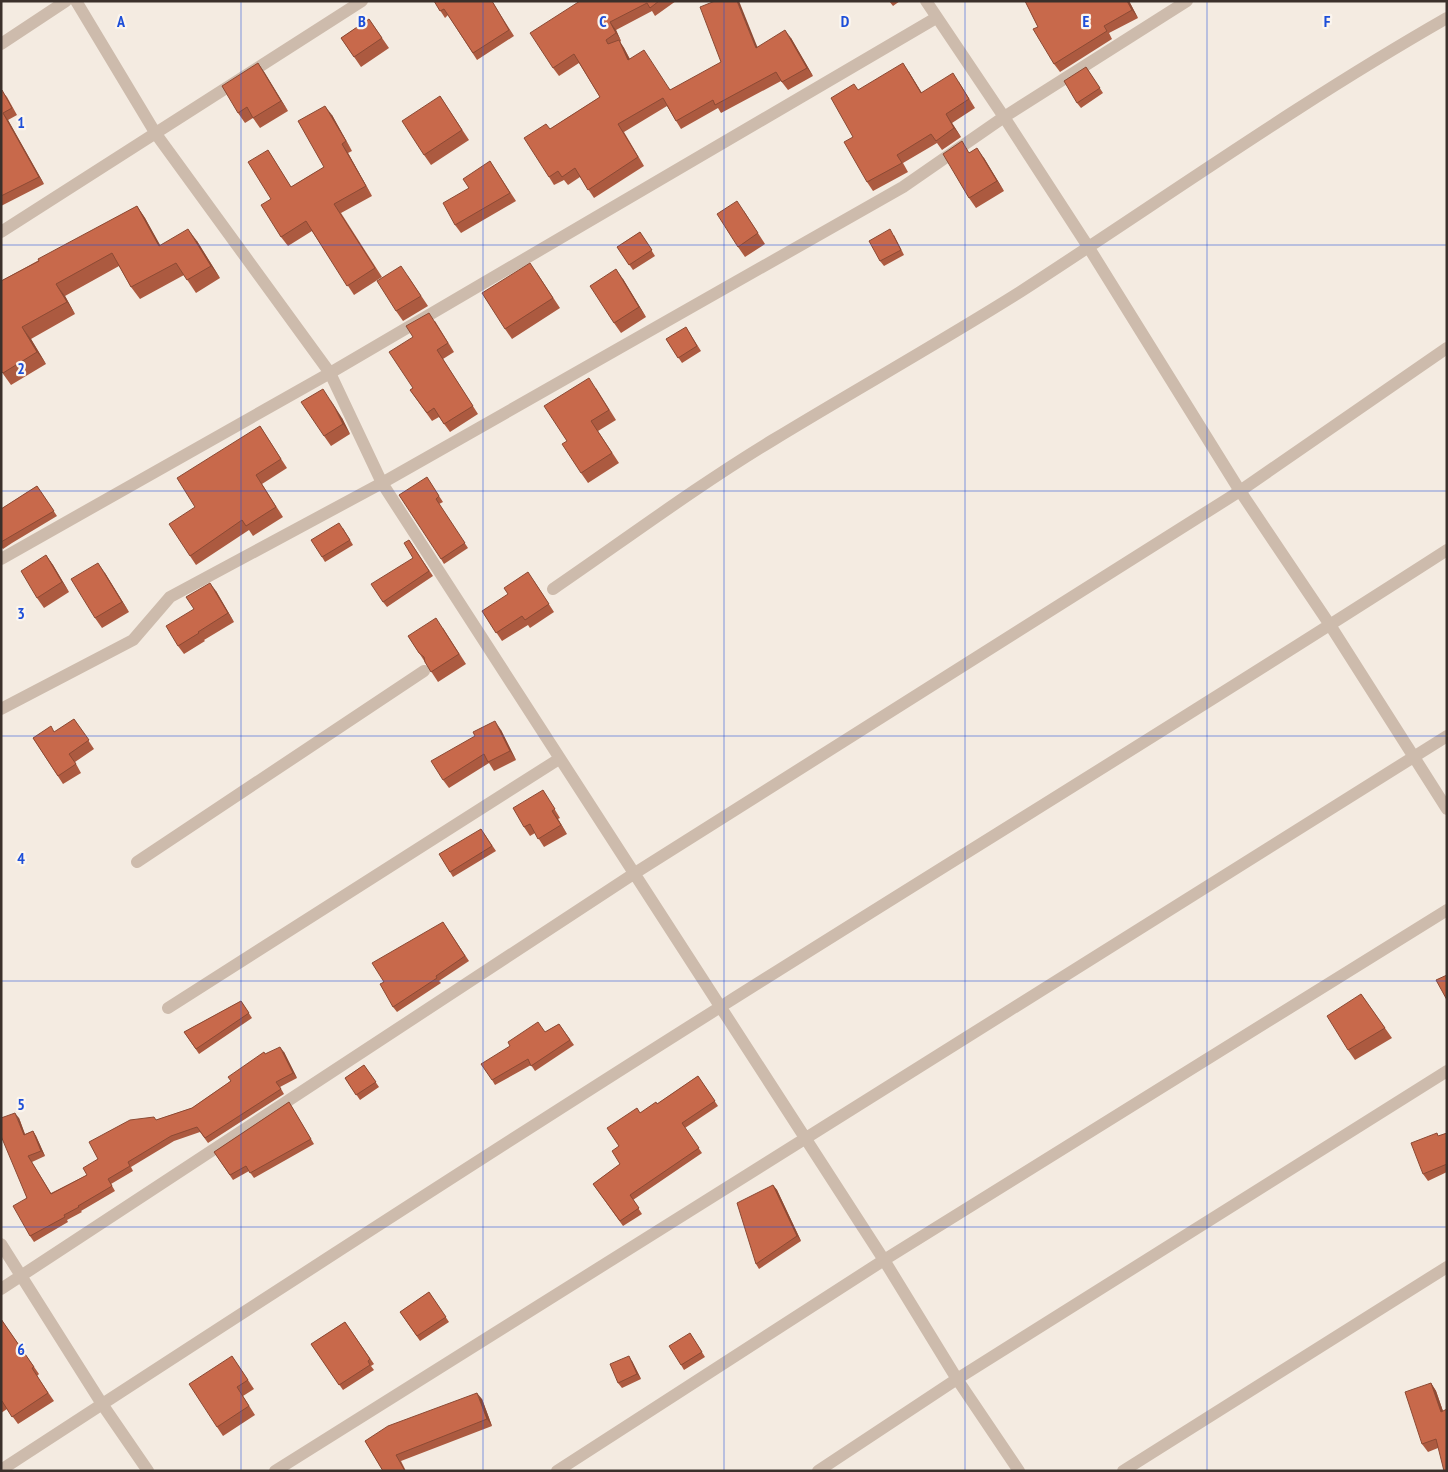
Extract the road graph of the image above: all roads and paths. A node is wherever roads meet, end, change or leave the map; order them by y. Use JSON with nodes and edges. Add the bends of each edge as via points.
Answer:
{"nodes":[{"id":1,"x":66,"y":1,"type":"edge"},
{"id":2,"x":76,"y":1,"type":"edge"},
{"id":3,"x":362,"y":1,"type":"edge"},
{"id":4,"x":926,"y":1,"type":"edge"},
{"id":5,"x":1187,"y":1,"type":"edge"},
{"id":6,"x":936,"y":18,"type":"junction"},
{"id":7,"x":1447,"y":18,"type":"edge"},
{"id":8,"x":1,"y":44,"type":"edge"},
{"id":9,"x":1004,"y":117,"type":"junction"},
{"id":10,"x":156,"y":134,"type":"junction"},
{"id":11,"x":1,"y":232,"type":"edge"},
{"id":12,"x":1089,"y":248,"type":"junction"},
{"id":13,"x":1447,"y":348,"type":"edge"},
{"id":14,"x":330,"y":373,"type":"junction"},
{"id":15,"x":382,"y":483,"type":"junction"},
{"id":16,"x":1240,"y":491,"type":"junction"},
{"id":17,"x":1447,"y":550,"type":"edge"},
{"id":18,"x":1,"y":559,"type":"edge"},
{"id":19,"x":552,"y":589,"type":"dead end"},
{"id":20,"x":1330,"y":625,"type":"junction"},
{"id":21,"x":424,"y":671,"type":"edge"},
{"id":22,"x":1,"y":709,"type":"edge"},
{"id":23,"x":1447,"y":736,"type":"edge"},
{"id":24,"x":1414,"y":757,"type":"junction"},
{"id":25,"x":559,"y":759,"type":"junction"},
{"id":26,"x":1447,"y":809,"type":"edge"},
{"id":27,"x":137,"y":862,"type":"dead end"},
{"id":28,"x":635,"y":873,"type":"junction"},
{"id":29,"x":1447,"y":910,"type":"edge"},
{"id":30,"x":721,"y":1006,"type":"junction"},
{"id":31,"x":168,"y":1008,"type":"dead end"},
{"id":32,"x":1447,"y":1071,"type":"edge"},
{"id":33,"x":806,"y":1139,"type":"junction"},
{"id":34,"x":1,"y":1244,"type":"edge"},
{"id":35,"x":884,"y":1260,"type":"junction"},
{"id":36,"x":1447,"y":1267,"type":"edge"},
{"id":37,"x":21,"y":1276,"type":"junction"},
{"id":38,"x":1,"y":1289,"type":"edge"},
{"id":39,"x":957,"y":1379,"type":"junction"},
{"id":40,"x":102,"y":1404,"type":"junction"},
{"id":41,"x":1,"y":1470,"type":"edge"},
{"id":42,"x":148,"y":1471,"type":"edge"},
{"id":43,"x":276,"y":1471,"type":"edge"},
{"id":44,"x":557,"y":1471,"type":"edge"},
{"id":45,"x":818,"y":1471,"type":"edge"},
{"id":46,"x":1018,"y":1471,"type":"edge"},
{"id":47,"x":1123,"y":1471,"type":"edge"}],
"edges":[{"from":1,"to":8,"type":"street"},
{"from":2,"to":10,"type":"street"},
{"from":3,"to":10,"type":"street"},
{"from":4,"to":6,"type":"street"},
{"from":5,"to":9,"type":"street"},
{"from":6,"to":9,"type":"street"},
{"from":6,"to":14,"type":"street"},
{"from":7,"to":12,"type":"street","via":[[1307,103]]},
{"from":9,"to":12,"type":"street"},
{"from":9,"to":15,"type":"street","via":[[903,187]]},
{"from":10,"to":11,"type":"street"},
{"from":10,"to":14,"type":"street"},
{"from":12,"to":16,"type":"street"},
{"from":12,"to":19,"type":"street","via":[[974,321],[772,440]]},
{"from":13,"to":16,"type":"street"},
{"from":14,"to":15,"type":"street"},
{"from":14,"to":18,"type":"street"},
{"from":15,"to":22,"type":"street","via":[[170,597],[133,640]]},
{"from":15,"to":25,"type":"street"},
{"from":16,"to":20,"type":"street"},
{"from":16,"to":28,"type":"street"},
{"from":17,"to":20,"type":"street"},
{"from":20,"to":24,"type":"street"},
{"from":20,"to":30,"type":"street"},
{"from":21,"to":27,"type":"street"},
{"from":23,"to":24,"type":"street"},
{"from":24,"to":26,"type":"street"},
{"from":24,"to":33,"type":"street"},
{"from":25,"to":28,"type":"street"},
{"from":25,"to":31,"type":"street"},
{"from":28,"to":30,"type":"street"},
{"from":28,"to":37,"type":"street"},
{"from":29,"to":35,"type":"street"},
{"from":30,"to":33,"type":"street"},
{"from":30,"to":40,"type":"street"},
{"from":32,"to":39,"type":"street"},
{"from":33,"to":35,"type":"street"},
{"from":33,"to":43,"type":"street"},
{"from":34,"to":37,"type":"street"},
{"from":35,"to":39,"type":"street"},
{"from":35,"to":44,"type":"street"},
{"from":36,"to":47,"type":"street"},
{"from":37,"to":38,"type":"street"},
{"from":37,"to":40,"type":"street"},
{"from":39,"to":45,"type":"street"},
{"from":39,"to":46,"type":"street"},
{"from":40,"to":41,"type":"street"},
{"from":40,"to":42,"type":"street"}]}
